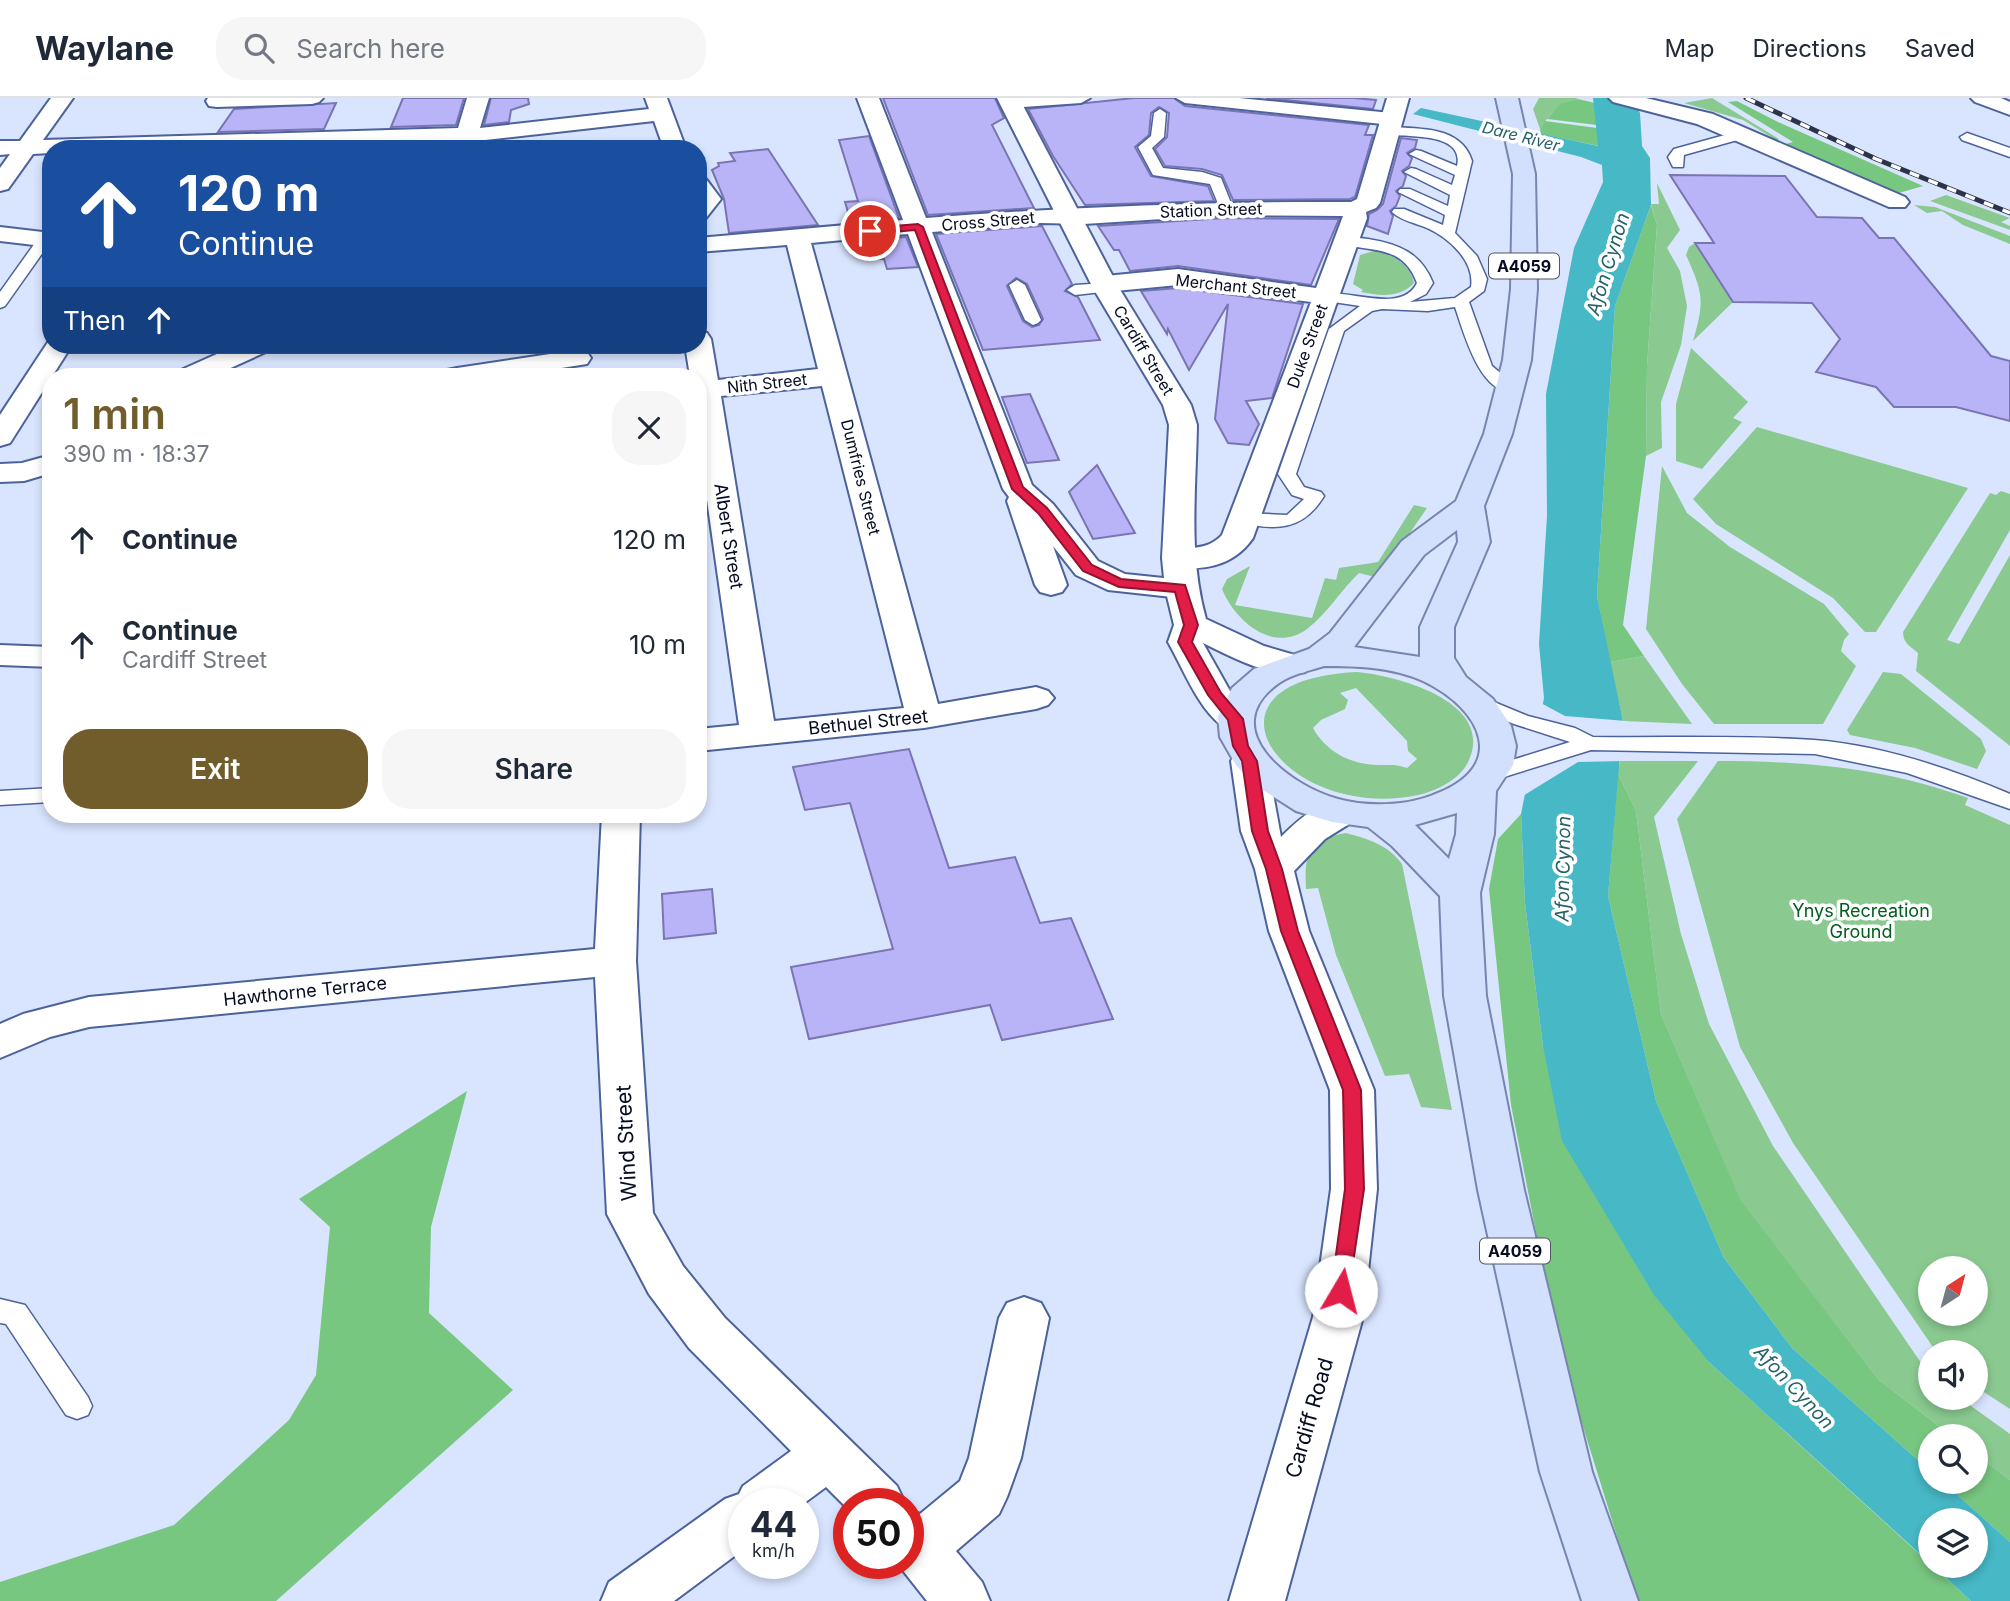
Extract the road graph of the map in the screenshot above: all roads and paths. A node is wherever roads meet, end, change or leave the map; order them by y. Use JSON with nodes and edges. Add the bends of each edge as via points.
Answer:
{"nodes":[{"id":1,"x":62,"y":98,"type":"edge"},
{"id":2,"x":312,"y":98,"type":"edge"},
{"id":3,"x":478,"y":98,"type":"edge"},
{"id":4,"x":868,"y":98,"type":"edge"},
{"id":5,"x":1081,"y":98,"type":"edge"},
{"id":6,"x":1185,"y":98,"type":"edge"},
{"id":7,"x":1196,"y":98,"type":"edge"},
{"id":8,"x":1507,"y":98,"type":"edge"},
{"id":9,"x":1982,"y":98,"type":"edge"},
{"id":10,"x":1627,"y":99,"type":"edge"},
{"id":11,"x":218,"y":100,"type":"edge"},
{"id":12,"x":1009,"y":100,"type":"edge"},
{"id":13,"x":658,"y":106,"type":"edge"},
{"id":14,"x":2010,"y":109,"type":"edge"},
{"id":15,"x":1160,"y":113,"type":"dead end"},
{"id":16,"x":1393,"y":116,"type":"edge"},
{"id":17,"x":1743,"y":134,"type":"junction"},
{"id":18,"x":467,"y":135,"type":"junction"},
{"id":19,"x":1967,"y":137,"type":"dead end"},
{"id":20,"x":190,"y":140,"type":"edge"},
{"id":21,"x":394,"y":140,"type":"edge"},
{"id":22,"x":485,"y":140,"type":"edge"},
{"id":23,"x":501,"y":140,"type":"edge"},
{"id":24,"x":671,"y":140,"type":"edge"},
{"id":25,"x":24,"y":147,"type":"junction"},
{"id":26,"x":42,"y":147,"type":"edge"},
{"id":27,"x":0,"y":148,"type":"edge"},
{"id":28,"x":2010,"y":153,"type":"edge"},
{"id":29,"x":1678,"y":164,"type":"dead end"},
{"id":30,"x":1410,"y":176,"type":"junction"},
{"id":31,"x":0,"y":184,"type":"edge"},
{"id":32,"x":1457,"y":197,"type":"junction"},
{"id":33,"x":1897,"y":202,"type":"dead end"},
{"id":34,"x":1226,"y":208,"type":"junction"},
{"id":35,"x":1354,"y":209,"type":"junction"},
{"id":36,"x":1068,"y":216,"type":"junction"},
{"id":37,"x":918,"y":227,"type":"junction"},
{"id":38,"x":0,"y":234,"type":"edge"},
{"id":39,"x":797,"y":238,"type":"junction"},
{"id":40,"x":42,"y":239,"type":"edge"},
{"id":41,"x":1346,"y":241,"type":"junction"},
{"id":42,"x":707,"y":244,"type":"edge"},
{"id":43,"x":42,"y":248,"type":"edge"},
{"id":44,"x":1106,"y":286,"type":"junction"},
{"id":45,"x":1075,"y":290,"type":"dead end"},
{"id":46,"x":1023,"y":291,"type":"dead end"},
{"id":47,"x":1325,"y":297,"type":"junction"},
{"id":48,"x":1461,"y":301,"type":"junction"},
{"id":49,"x":0,"y":303,"type":"edge"},
{"id":50,"x":1384,"y":303,"type":"junction"},
{"id":51,"x":1033,"y":320,"type":"dead end"},
{"id":52,"x":239,"y":354,"type":"edge"},
{"id":53,"x":577,"y":360,"type":"edge"},
{"id":54,"x":209,"y":368,"type":"edge"},
{"id":55,"x":517,"y":368,"type":"edge"},
{"id":56,"x":42,"y":372,"type":"edge"},
{"id":57,"x":835,"y":376,"type":"junction"},
{"id":58,"x":1509,"y":387,"type":"junction"},
{"id":59,"x":707,"y":389,"type":"edge"},
{"id":60,"x":707,"y":414,"type":"edge"},
{"id":61,"x":0,"y":437,"type":"edge"},
{"id":62,"x":42,"y":467,"type":"edge"},
{"id":63,"x":0,"y":473,"type":"edge"},
{"id":64,"x":1018,"y":489,"type":"junction"},
{"id":65,"x":1469,"y":506,"type":"junction"},
{"id":66,"x":1244,"y":517,"type":"junction"},
{"id":67,"x":1179,"y":573,"type":"junction"},
{"id":68,"x":1051,"y":585,"type":"dead end"},
{"id":69,"x":1191,"y":625,"type":"junction"},
{"id":70,"x":0,"y":655,"type":"edge"},
{"id":71,"x":42,"y":657,"type":"edge"},
{"id":72,"x":1307,"y":660,"type":"junction"},
{"id":73,"x":1464,"y":691,"type":"junction"},
{"id":74,"x":1036,"y":698,"type":"dead end"},
{"id":75,"x":923,"y":718,"type":"junction"},
{"id":76,"x":1235,"y":719,"type":"junction"},
{"id":77,"x":758,"y":734,"type":"junction"},
{"id":78,"x":707,"y":739,"type":"edge"},
{"id":79,"x":1590,"y":743,"type":"junction"},
{"id":80,"x":1249,"y":761,"type":"junction"},
{"id":81,"x":1484,"y":783,"type":"junction"},
{"id":82,"x":42,"y":796,"type":"edge"},
{"id":83,"x":0,"y":799,"type":"edge"},
{"id":84,"x":2010,"y":802,"type":"edge"},
{"id":85,"x":1359,"y":813,"type":"junction"},
{"id":86,"x":621,"y":823,"type":"edge"},
{"id":87,"x":1274,"y":869,"type":"junction"},
{"id":88,"x":1460,"y":893,"type":"junction"},
{"id":89,"x":615,"y":961,"type":"junction"},
{"id":90,"x":0,"y":1042,"type":"edge"},
{"id":91,"x":0,"y":1311,"type":"edge"},
{"id":92,"x":1024,"y":1318,"type":"dead end"},
{"id":93,"x":77,"y":1406,"type":"dead end"},
{"id":94,"x":829,"y":1454,"type":"junction"},
{"id":95,"x":783,"y":1488,"type":"edge"},
{"id":96,"x":863,"y":1488,"type":"edge"},
{"id":97,"x":728,"y":1529,"type":"edge"},
{"id":98,"x":924,"y":1534,"type":"edge"},
{"id":99,"x":924,"y":1552,"type":"edge"},
{"id":100,"x":629,"y":1601,"type":"edge"},
{"id":101,"x":962,"y":1601,"type":"edge"},
{"id":102,"x":1257,"y":1601,"type":"edge"},
{"id":103,"x":1610,"y":1601,"type":"edge"}],
"edges":[{"from":1,"to":25,"type":"street"},
{"from":2,"to":11,"type":"street"},
{"from":3,"to":18,"type":"street"},
{"from":4,"to":37,"type":"street"},
{"from":5,"to":12,"type":"street"},
{"from":6,"to":7,"type":"street"},
{"from":7,"to":16,"type":"street"},
{"from":8,"to":58,"type":"main road","number":"A4059","via":[[1524,174],[1524,289],[1517,360]]},
{"from":9,"to":14,"type":"street"},
{"from":10,"to":17,"type":"street","via":[[1683,112]]},
{"from":11,"to":20,"type":"street"},
{"from":12,"to":36,"type":"street","name":"Cardiff Street"},
{"from":13,"to":23,"type":"street"},
{"from":13,"to":24,"type":"street"},
{"from":15,"to":34,"type":"lane","via":[[1157,137],[1145,147],[1158,172],[1216,181]]},
{"from":16,"to":32,"type":"lane","via":[[1455,142],[1464,152]]},
{"from":16,"to":35,"type":"street","name":"Duke Street","via":[[1368,203]]},
{"from":17,"to":29,"type":"lane","via":[[1679,152],[1675,157]]},
{"from":17,"to":33,"type":"street"},
{"from":18,"to":21,"type":"street"},
{"from":18,"to":22,"type":"street"},
{"from":19,"to":28,"type":"lane"},
{"from":25,"to":26,"type":"street"},
{"from":25,"to":27,"type":"street"},
{"from":25,"to":31,"type":"street"},
{"from":30,"to":32,"type":"lane"},
{"from":30,"to":32,"type":"lane"},
{"from":30,"to":32,"type":"lane"},
{"from":30,"to":32,"type":"lane"},
{"from":32,"to":48,"type":"lane","via":[[1469,256],[1481,283]]},
{"from":34,"to":35,"type":"street","name":"Station Street"},
{"from":34,"to":36,"type":"street","name":"Station Street"},
{"from":35,"to":41,"type":"street","name":"Duke Street"},
{"from":36,"to":37,"type":"street","name":"Cross Street"},
{"from":36,"to":44,"type":"street","name":"Cardiff Street"},
{"from":37,"to":39,"type":"street","name":"Cross Street"},
{"from":37,"to":64,"type":"street"},
{"from":38,"to":40,"type":"street"},
{"from":39,"to":42,"type":"street","name":"Cross Street"},
{"from":39,"to":57,"type":"street","name":"Dumfries Street"},
{"from":41,"to":47,"type":"street","name":"Duke Street"},
{"from":41,"to":50,"type":"lane","via":[[1388,246],[1416,264],[1425,283],[1421,291]]},
{"from":43,"to":49,"type":"lane"},
{"from":44,"to":45,"type":"lane"},
{"from":44,"to":47,"type":"street","name":"Merchant Street","via":[[1178,277]]},
{"from":44,"to":67,"type":"street","name":"Cardiff Street","via":[[1177,405],[1183,425]]},
{"from":46,"to":51,"type":"lane"},
{"from":47,"to":50,"type":"lane"},
{"from":47,"to":66,"type":"street","name":"Duke Street"},
{"from":48,"to":50,"type":"lane","via":[[1429,306]]},
{"from":48,"to":58,"type":"lane","via":[[1485,368]]},
{"from":50,"to":66,"type":"lane","via":[[1367,307],[1337,329],[1287,474],[1298,491],[1315,496],[1302,516],[1276,523]]},
{"from":52,"to":54,"type":"street"},
{"from":53,"to":55,"type":"street"},
{"from":56,"to":61,"type":"street"},
{"from":57,"to":59,"type":"street","name":"Nith Street"},
{"from":57,"to":75,"type":"street","name":"Dumfries Street"},
{"from":58,"to":65,"type":"main road","number":"A4059","via":[[1498,434]]},
{"from":60,"to":77,"type":"street","name":"Albert Street"},
{"from":62,"to":63,"type":"street"},
{"from":64,"to":67,"type":"street","via":[[1042,511],[1087,568],[1119,583]]},
{"from":64,"to":68,"type":"street"},
{"from":65,"to":72,"type":"main road","via":[[1413,548],[1342,640]]},
{"from":65,"to":73,"type":"main road","number":"A4059","via":[[1474,542],[1437,627],[1437,658]]},
{"from":66,"to":67,"type":"street","name":"Duke Street","via":[[1237,538],[1225,552]]},
{"from":67,"to":69,"type":"street","name":"Cardiff Street"},
{"from":69,"to":72,"type":"street","via":[[1264,659]]},
{"from":69,"to":76,"type":"street","name":"Cardiff Street","via":[[1185,642],[1215,695]]},
{"from":70,"to":71,"type":"street"},
{"from":72,"to":73,"type":"main road","via":[[1390,660],[1422,668]]},
{"from":72,"to":76,"type":"main road","via":[[1267,675],[1245,695]]},
{"from":73,"to":79,"type":"lane","via":[[1521,720]]},
{"from":73,"to":81,"type":"main road","via":[[1494,725],[1499,751]]},
{"from":74,"to":75,"type":"street","name":"Bethuel Street"},
{"from":75,"to":77,"type":"street","name":"Bethuel Street"},
{"from":76,"to":80,"type":"main road","via":[[1240,746]]},
{"from":77,"to":78,"type":"street","name":"Bethuel Street"},
{"from":79,"to":81,"type":"lane","via":[[1527,762]]},
{"from":79,"to":84,"type":"lane","via":[[1782,746],[1852,752],[1981,789]]},
{"from":80,"to":85,"type":"main road","via":[[1269,780],[1297,796]]},
{"from":80,"to":87,"type":"street","name":"Cardiff Road","via":[[1260,831]]},
{"from":81,"to":85,"type":"main road","via":[[1448,805],[1414,813]]},
{"from":81,"to":88,"type":"main road","number":"A4059"},
{"from":82,"to":83,"type":"lane"},
{"from":85,"to":87,"type":"street","via":[[1320,821]]},
{"from":85,"to":88,"type":"main road","via":[[1406,837]]},
{"from":86,"to":89,"type":"street","name":"Wind Street"},
{"from":87,"to":102,"type":"street","name":"Cardiff Road","via":[[1289,931],[1352,1090],[1354,1189],[1338,1317]]},
{"from":88,"to":103,"type":"main road","number":"A4059","via":[[1465,996],[1501,1189],[1566,1472]]},
{"from":89,"to":90,"type":"street","name":"Hawthorne Terrace","via":[[89,1012],[38,1025]]},
{"from":89,"to":94,"type":"street","name":"Wind Street","via":[[630,1214],[666,1280],[707,1333]]},
{"from":91,"to":93,"type":"lane","via":[[15,1314]]},
{"from":92,"to":98,"type":"street","via":[[995,1458],[980,1497]]},
{"from":94,"to":95,"type":"street"},
{"from":94,"to":96,"type":"street","name":"Wind Street"},
{"from":97,"to":100,"type":"street"},
{"from":99,"to":101,"type":"street"}]}
